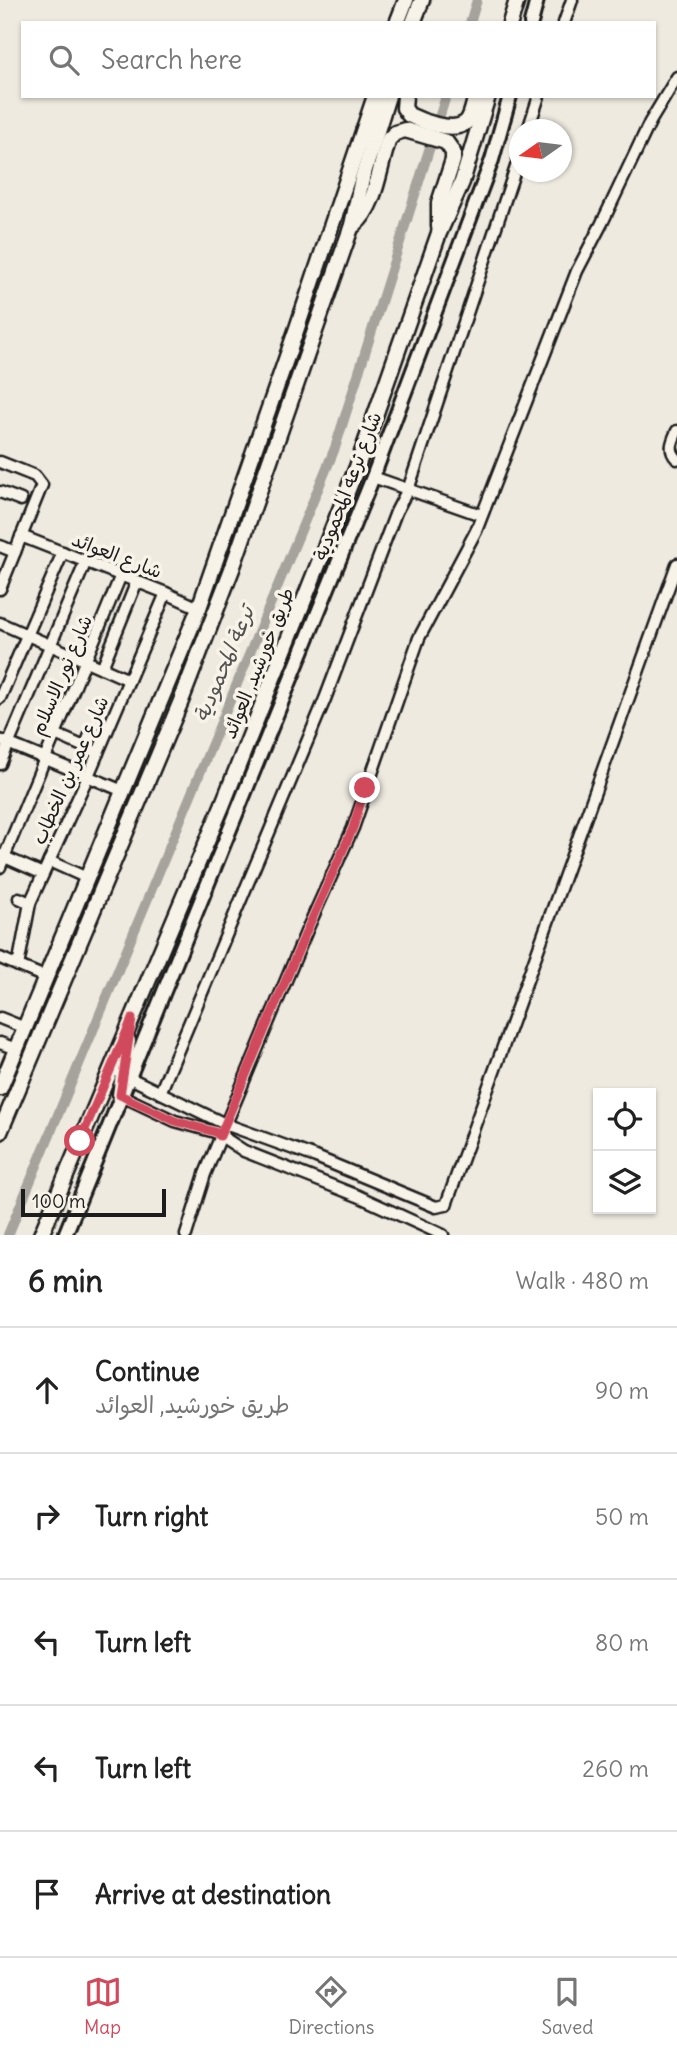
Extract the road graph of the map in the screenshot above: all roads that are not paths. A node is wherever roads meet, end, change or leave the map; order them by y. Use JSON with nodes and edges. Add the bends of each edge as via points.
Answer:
{"nodes":[{"id":1,"x":406,"y":0,"type":"edge"},
{"id":2,"x":517,"y":0,"type":"edge"},
{"id":3,"x":537,"y":0,"type":"edge"},
{"id":4,"x":572,"y":0,"type":"edge"},
{"id":5,"x":398,"y":21,"type":"edge"},
{"id":6,"x":511,"y":21,"type":"edge"},
{"id":7,"x":532,"y":21,"type":"edge"},
{"id":8,"x":565,"y":21,"type":"edge"},
{"id":9,"x":677,"y":77,"type":"edge"},
{"id":10,"x":374,"y":98,"type":"edge"},
{"id":11,"x":387,"y":98,"type":"edge"},
{"id":12,"x":405,"y":98,"type":"edge"},
{"id":13,"x":475,"y":98,"type":"edge"},
{"id":14,"x":487,"y":98,"type":"edge"},
{"id":15,"x":509,"y":98,"type":"edge"},
{"id":16,"x":538,"y":98,"type":"edge"},
{"id":17,"x":532,"y":119,"type":"edge"},
{"id":18,"x":511,"y":182,"type":"edge"},
{"id":19,"x":352,"y":225,"type":"junction"},
{"id":20,"x":439,"y":233,"type":"junction"},
{"id":21,"x":677,"y":431,"type":"edge"},
{"id":22,"x":677,"y":458,"type":"edge"},
{"id":23,"x":0,"y":462,"type":"edge"},
{"id":24,"x":373,"y":477,"type":"junction"},
{"id":25,"x":407,"y":489,"type":"junction"},
{"id":26,"x":0,"y":492,"type":"edge"},
{"id":27,"x":21,"y":500,"type":"dead end"},
{"id":28,"x":481,"y":515,"type":"junction"},
{"id":29,"x":21,"y":536,"type":"junction"},
{"id":30,"x":0,"y":546,"type":"edge"},
{"id":31,"x":15,"y":552,"type":"junction"},
{"id":32,"x":63,"y":552,"type":"junction"},
{"id":33,"x":86,"y":561,"type":"junction"},
{"id":34,"x":677,"y":564,"type":"edge"},
{"id":35,"x":121,"y":575,"type":"junction"},
{"id":36,"x":137,"y":581,"type":"junction"},
{"id":37,"x":0,"y":589,"type":"edge"},
{"id":38,"x":166,"y":593,"type":"junction"},
{"id":39,"x":199,"y":608,"type":"junction"},
{"id":40,"x":0,"y":623,"type":"edge"},
{"id":41,"x":27,"y":635,"type":"junction"},
{"id":42,"x":51,"y":645,"type":"junction"},
{"id":43,"x":86,"y":661,"type":"junction"},
{"id":44,"x":102,"y":668,"type":"junction"},
{"id":45,"x":129,"y":680,"type":"junction"},
{"id":46,"x":0,"y":698,"type":"edge"},
{"id":47,"x":92,"y":730,"type":"dead end"},
{"id":48,"x":55,"y":734,"type":"junction"},
{"id":49,"x":4,"y":741,"type":"edge"},
{"id":50,"x":85,"y":747,"type":"junction"},
{"id":51,"x":98,"y":752,"type":"junction"},
{"id":52,"x":45,"y":758,"type":"junction"},
{"id":53,"x":0,"y":764,"type":"edge"},
{"id":54,"x":88,"y":776,"type":"junction"},
{"id":55,"x":123,"y":791,"type":"junction"},
{"id":56,"x":1,"y":859,"type":"edge"},
{"id":57,"x":49,"y":861,"type":"junction"},
{"id":58,"x":43,"y":873,"type":"junction"},
{"id":59,"x":87,"y":878,"type":"junction"},
{"id":60,"x":0,"y":958,"type":"edge"},
{"id":61,"x":18,"y":966,"type":"junction"},
{"id":62,"x":45,"y":977,"type":"junction"},
{"id":63,"x":0,"y":1018,"type":"edge"},
{"id":64,"x":132,"y":1019,"type":"junction"},
{"id":65,"x":25,"y":1028,"type":"junction"},
{"id":66,"x":43,"y":1030,"type":"junction"},
{"id":67,"x":0,"y":1043,"type":"edge"},
{"id":68,"x":16,"y":1049,"type":"junction"},
{"id":69,"x":128,"y":1077,"type":"junction"},
{"id":70,"x":3,"y":1082,"type":"edge"},
{"id":71,"x":160,"y":1093,"type":"junction"},
{"id":72,"x":120,"y":1095,"type":"junction"},
{"id":73,"x":225,"y":1124,"type":"junction"},
{"id":74,"x":0,"y":1132,"type":"edge"},
{"id":75,"x":220,"y":1136,"type":"junction"},
{"id":76,"x":438,"y":1234,"type":"edge"},
{"id":77,"x":41,"y":1235,"type":"edge"},
{"id":78,"x":65,"y":1235,"type":"edge"},
{"id":79,"x":186,"y":1235,"type":"edge"}],
"edges":[{"from":1,"to":5,"type":"main road"},
{"from":2,"to":6,"type":"main road"},
{"from":3,"to":7,"type":"street"},
{"from":4,"to":8,"type":"street"},
{"from":9,"to":28,"type":"street","via":[[576,271]]},
{"from":10,"to":39,"type":"main road"},
{"from":11,"to":19,"type":"main road"},
{"from":12,"to":13,"type":"main road","via":[[404,108],[412,117],[457,127],[467,122]]},
{"from":14,"to":20,"type":"main road","name":"طريق خورشيد, العوائد","via":[[462,182]]},
{"from":15,"to":24,"type":"street","name":"شارع ترعه المحمودية","via":[[492,160]]},
{"from":16,"to":17,"type":"street"},
{"from":18,"to":25,"type":"street"},
{"from":19,"to":20,"type":"main road","via":[[368,206],[389,139],[405,130],[452,148],[454,156],[439,203]]},
{"from":19,"to":66,"type":"main road","via":[[228,581]]},
{"from":20,"to":64,"type":"main road","name":"طريق خورشيد, العوائد","via":[[352,480]]},
{"from":21,"to":22,"type":"street","via":[[671,445]]},
{"from":23,"to":29,"type":"street","via":[[35,476],[42,485]]},
{"from":24,"to":25,"type":"street"},
{"from":24,"to":69,"type":"street","name":"شارع ترعه المحمودية"},
{"from":25,"to":28,"type":"street"},
{"from":25,"to":71,"type":"street"},
{"from":26,"to":27,"type":"street"},
{"from":28,"to":73,"type":"street","via":[[419,638],[353,828]]},
{"from":29,"to":31,"type":"street"},
{"from":29,"to":32,"type":"street","name":"شارع العوائد"},
{"from":30,"to":31,"type":"street"},
{"from":31,"to":37,"type":"street"},
{"from":32,"to":33,"type":"street","name":"شارع العوائد"},
{"from":32,"to":41,"type":"street"},
{"from":33,"to":35,"type":"street","name":"شارع العوائد"},
{"from":33,"to":42,"type":"street"},
{"from":34,"to":73,"type":"street","via":[[446,1205],[436,1207]]},
{"from":35,"to":36,"type":"street","name":"شارع العوائد"},
{"from":35,"to":43,"type":"street","name":"شارع نور الاسلام"},
{"from":36,"to":38,"type":"street","name":"شارع العوائد"},
{"from":36,"to":44,"type":"street"},
{"from":38,"to":39,"type":"street","name":"شارع العوائد"},
{"from":38,"to":45,"type":"street","name":"شارع عمر بن الخطاب"},
{"from":39,"to":55,"type":"main road"},
{"from":40,"to":41,"type":"street"},
{"from":41,"to":42,"type":"street"},
{"from":41,"to":46,"type":"street"},
{"from":42,"to":43,"type":"street"},
{"from":42,"to":49,"type":"street"},
{"from":43,"to":44,"type":"street"},
{"from":43,"to":48,"type":"street","name":"شارع نور الاسلام"},
{"from":44,"to":45,"type":"street"},
{"from":45,"to":51,"type":"street","name":"شارع عمر بن الخطاب"},
{"from":47,"to":50,"type":"street"},
{"from":48,"to":50,"type":"street"},
{"from":48,"to":52,"type":"street","name":"شارع نور الاسلام"},
{"from":49,"to":52,"type":"street"},
{"from":49,"to":53,"type":"street"},
{"from":50,"to":51,"type":"street"},
{"from":51,"to":54,"type":"street","name":"شارع عمر بن الخطاب"},
{"from":52,"to":54,"type":"street"},
{"from":52,"to":56,"type":"street","name":"شارع نور الاسلام"},
{"from":54,"to":55,"type":"street"},
{"from":54,"to":57,"type":"street","name":"شارع عمر بن الخطاب"},
{"from":55,"to":59,"type":"main road"},
{"from":56,"to":58,"type":"street"},
{"from":57,"to":58,"type":"street","name":"شارع عمر بن الخطاب"},
{"from":57,"to":59,"type":"street"},
{"from":58,"to":61,"type":"street","name":"شارع عمر بن الخطاب","via":[[24,901]]},
{"from":59,"to":62,"type":"main road"},
{"from":60,"to":61,"type":"street"},
{"from":61,"to":62,"type":"street"},
{"from":62,"to":65,"type":"main road"},
{"from":63,"to":65,"type":"street"},
{"from":64,"to":72,"type":"main road"},
{"from":64,"to":77,"type":"main road","name":"طريق خورشيد, العوائد"},
{"from":65,"to":68,"type":"main road"},
{"from":66,"to":70,"type":"main road"},
{"from":66,"to":74,"type":"main road"},
{"from":67,"to":68,"type":"street"},
{"from":68,"to":70,"type":"main road"},
{"from":69,"to":71,"type":"street"},
{"from":69,"to":72,"type":"street","name":"شارع ترعه المحمودية"},
{"from":71,"to":73,"type":"street"},
{"from":72,"to":75,"type":"street"},
{"from":72,"to":78,"type":"street","name":"شارع ترعه المحمودية"},
{"from":73,"to":75,"type":"street"},
{"from":75,"to":76,"type":"street","via":[[244,1151]]},
{"from":75,"to":79,"type":"street"}]}
